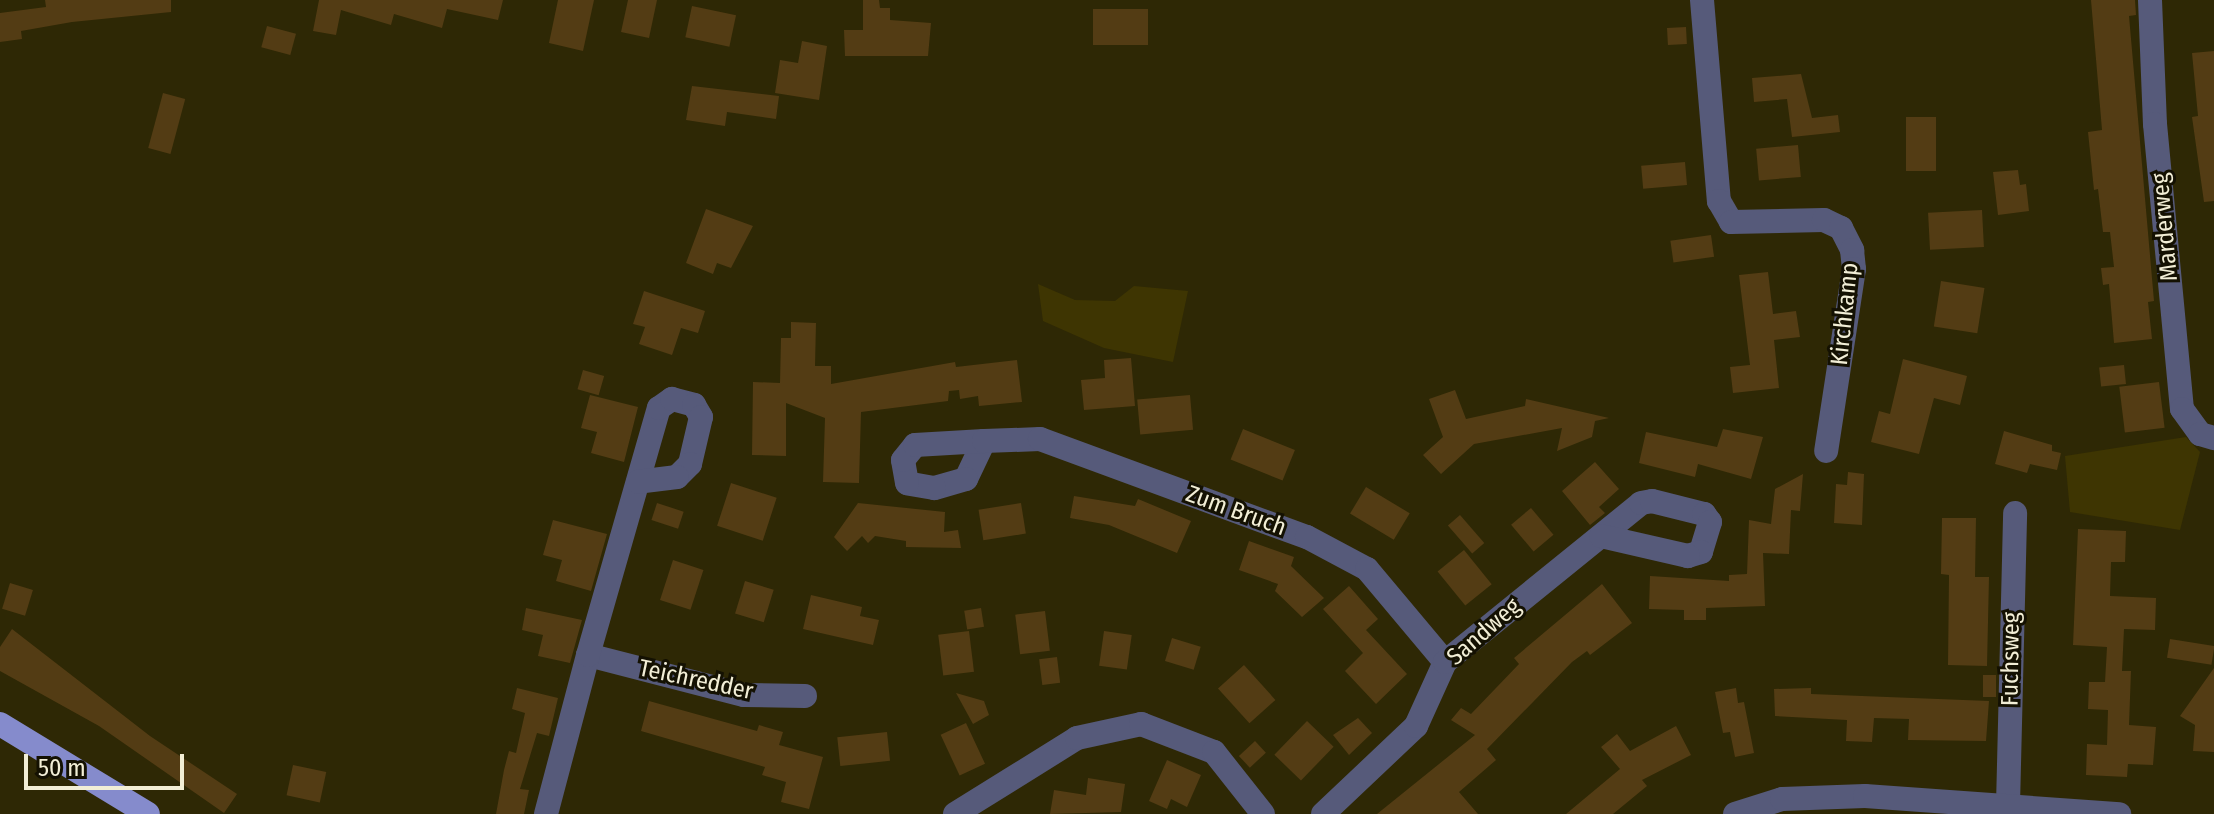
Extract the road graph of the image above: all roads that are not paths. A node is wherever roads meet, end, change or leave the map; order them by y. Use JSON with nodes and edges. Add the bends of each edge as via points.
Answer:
{"nodes":[{"id":1,"x":1702,"y":0,"type":"edge"},
{"id":2,"x":2150,"y":0,"type":"edge"},
{"id":3,"x":2214,"y":438,"type":"edge"},
{"id":4,"x":984,"y":441,"type":"dead end"},
{"id":5,"x":1826,"y":451,"type":"dead end"},
{"id":6,"x":638,"y":482,"type":"dead end"},
{"id":7,"x":2015,"y":513,"type":"dead end"},
{"id":8,"x":1601,"y":536,"type":"dead end"},
{"id":9,"x":588,"y":655,"type":"junction"},
{"id":10,"x":1445,"y":662,"type":"junction"},
{"id":11,"x":805,"y":696,"type":"dead end"},
{"id":12,"x":0,"y":724,"type":"edge"},
{"id":13,"x":2008,"y":805,"type":"junction"},
{"id":14,"x":965,"y":811,"type":"edge"},
{"id":15,"x":148,"y":814,"type":"edge"},
{"id":16,"x":546,"y":814,"type":"edge"},
{"id":17,"x":1263,"y":814,"type":"edge"},
{"id":18,"x":1323,"y":814,"type":"edge"},
{"id":19,"x":1735,"y":814,"type":"edge"},
{"id":20,"x":2119,"y":814,"type":"edge"}],
"edges":[{"from":1,"to":5,"type":"street","name":"Kirchkamp","via":[[1719,201],[1731,222],[1824,220],[1841,228],[1852,250],[1854,269]]},
{"from":2,"to":3,"type":"street","name":"Marderweg","via":[[2155,124],[2182,409],[2200,434]]},
{"from":4,"to":10,"type":"street","name":"Zum Bruch","via":[[1040,439],[1307,537],[1367,569]]},
{"from":6,"to":9,"type":"street"},
{"from":7,"to":13,"type":"street","name":"Fuchsweg"},
{"from":8,"to":10,"type":"street","name":"Sandweg"},
{"from":9,"to":11,"type":"street","name":"Teichredder","via":[[744,695]]},
{"from":9,"to":16,"type":"street"},
{"from":10,"to":18,"type":"street","name":"Sandweg","via":[[1416,726]]},
{"from":12,"to":15,"type":"main road"},
{"from":13,"to":19,"type":"street","via":[[1865,796],[1782,799]]},
{"from":13,"to":20,"type":"street"},
{"from":14,"to":17,"type":"street","via":[[1077,738],[1141,724],[1214,752]]}]}
